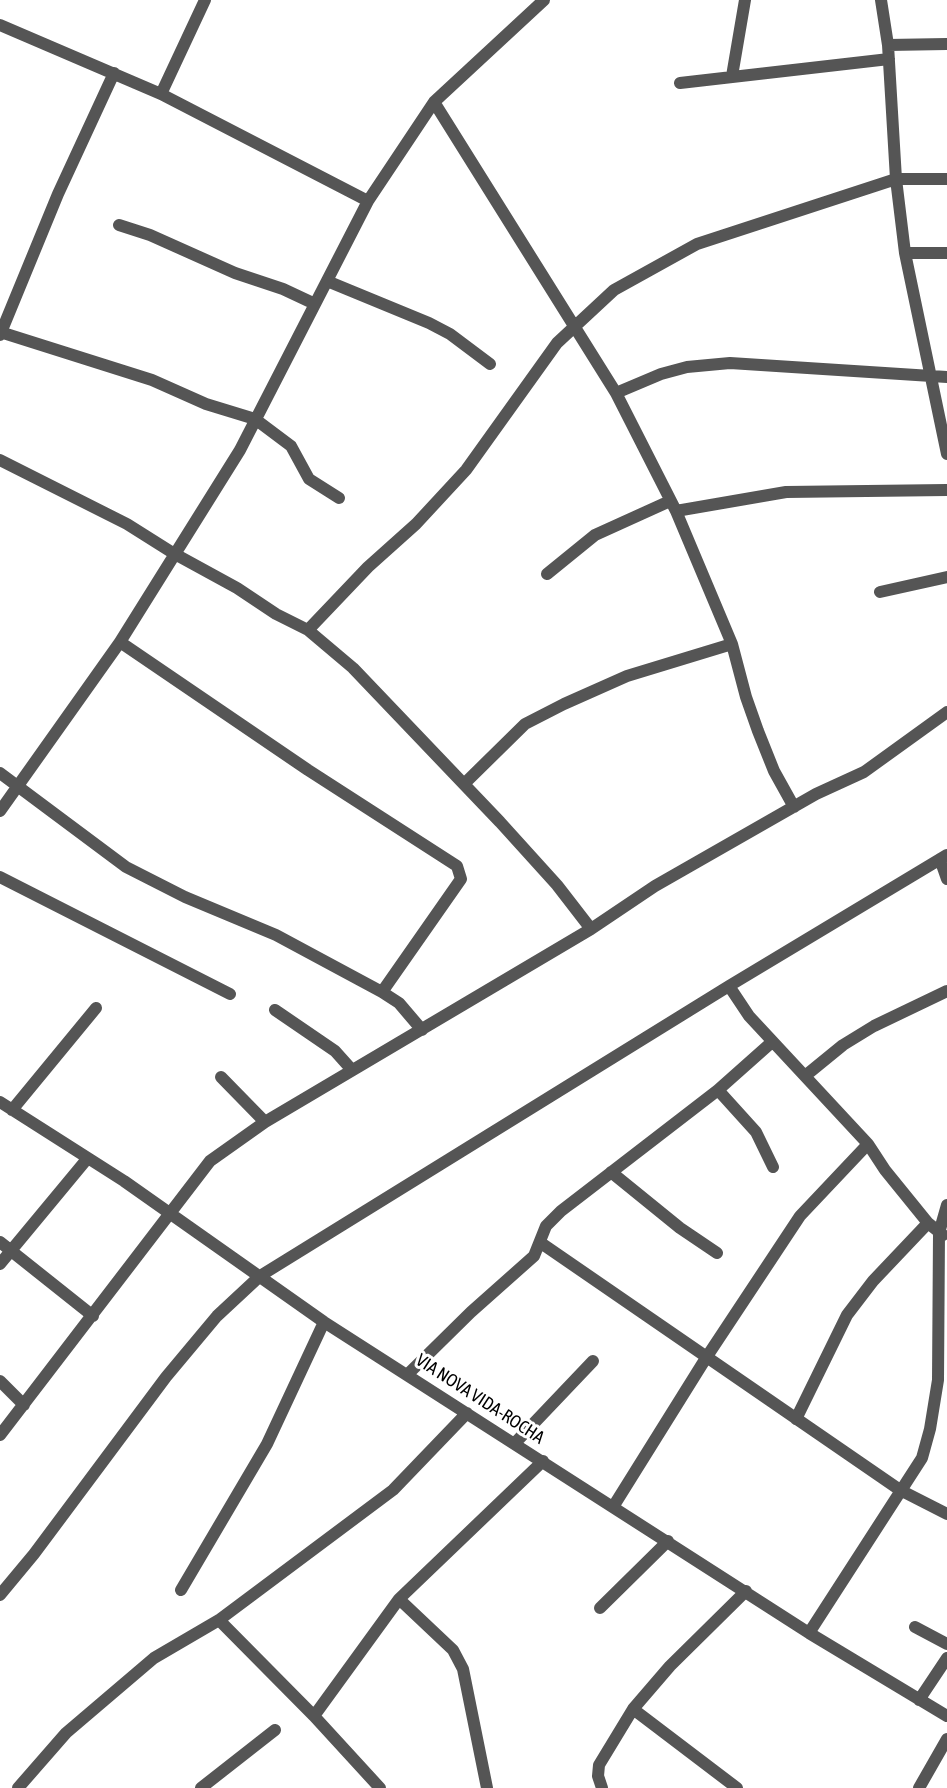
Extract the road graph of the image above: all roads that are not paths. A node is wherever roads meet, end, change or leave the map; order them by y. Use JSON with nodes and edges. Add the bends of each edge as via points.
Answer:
{"nodes":[{"id":1,"x":205,"y":0,"type":"edge"},
{"id":2,"x":544,"y":0,"type":"edge"},
{"id":3,"x":745,"y":0,"type":"edge"},
{"id":4,"x":881,"y":0,"type":"edge"},
{"id":5,"x":0,"y":25,"type":"edge"},
{"id":6,"x":947,"y":44,"type":"edge"},
{"id":7,"x":888,"y":45,"type":"junction"},
{"id":8,"x":889,"y":59,"type":"junction"},
{"id":9,"x":114,"y":73,"type":"junction"},
{"id":10,"x":732,"y":76,"type":"junction"},
{"id":11,"x":680,"y":83,"type":"dead end"},
{"id":12,"x":161,"y":94,"type":"junction"},
{"id":13,"x":434,"y":102,"type":"junction"},
{"id":14,"x":896,"y":178,"type":"junction"},
{"id":15,"x":947,"y":179,"type":"edge"},
{"id":16,"x":368,"y":201,"type":"junction"},
{"id":17,"x":118,"y":225,"type":"dead end"},
{"id":18,"x":905,"y":253,"type":"junction"},
{"id":19,"x":947,"y":253,"type":"edge"},
{"id":20,"x":327,"y":281,"type":"junction"},
{"id":21,"x":315,"y":304,"type":"junction"},
{"id":22,"x":576,"y":326,"type":"junction"},
{"id":23,"x":0,"y":333,"type":"edge"},
{"id":24,"x":490,"y":364,"type":"dead end"},
{"id":25,"x":947,"y":377,"type":"edge"},
{"id":26,"x":932,"y":378,"type":"junction"},
{"id":27,"x":616,"y":393,"type":"junction"},
{"id":28,"x":255,"y":419,"type":"junction"},
{"id":29,"x":947,"y":454,"type":"edge"},
{"id":30,"x":0,"y":460,"type":"edge"},
{"id":31,"x":947,"y":490,"type":"edge"},
{"id":32,"x":339,"y":498,"type":"dead end"},
{"id":33,"x":674,"y":506,"type":"junction"},
{"id":34,"x":173,"y":553,"type":"junction"},
{"id":35,"x":547,"y":574,"type":"dead end"},
{"id":36,"x":947,"y":577,"type":"edge"},
{"id":37,"x":880,"y":592,"type":"dead end"},
{"id":38,"x":308,"y":630,"type":"junction"},
{"id":39,"x":120,"y":642,"type":"junction"},
{"id":40,"x":732,"y":644,"type":"junction"},
{"id":41,"x":947,"y":712,"type":"edge"},
{"id":42,"x":0,"y":773,"type":"edge"},
{"id":43,"x":464,"y":784,"type":"junction"},
{"id":44,"x":16,"y":787,"type":"junction"},
{"id":45,"x":794,"y":807,"type":"junction"},
{"id":46,"x":0,"y":811,"type":"edge"},
{"id":47,"x":944,"y":857,"type":"edge"},
{"id":48,"x":0,"y":877,"type":"edge"},
{"id":49,"x":947,"y":879,"type":"edge"},
{"id":50,"x":591,"y":929,"type":"junction"},
{"id":51,"x":729,"y":986,"type":"junction"},
{"id":52,"x":947,"y":991,"type":"edge"},
{"id":53,"x":382,"y":992,"type":"junction"},
{"id":54,"x":230,"y":994,"type":"dead end"},
{"id":55,"x":96,"y":1008,"type":"dead end"},
{"id":56,"x":275,"y":1010,"type":"dead end"},
{"id":57,"x":422,"y":1030,"type":"junction"},
{"id":58,"x":772,"y":1041,"type":"junction"},
{"id":59,"x":352,"y":1070,"type":"junction"},
{"id":60,"x":805,"y":1076,"type":"junction"},
{"id":61,"x":221,"y":1077,"type":"dead end"},
{"id":62,"x":718,"y":1090,"type":"junction"},
{"id":63,"x":0,"y":1102,"type":"edge"},
{"id":64,"x":12,"y":1110,"type":"junction"},
{"id":65,"x":265,"y":1122,"type":"junction"},
{"id":66,"x":868,"y":1144,"type":"junction"},
{"id":67,"x":87,"y":1159,"type":"junction"},
{"id":68,"x":773,"y":1167,"type":"dead end"},
{"id":69,"x":611,"y":1172,"type":"junction"},
{"id":70,"x":947,"y":1205,"type":"edge"},
{"id":71,"x":170,"y":1213,"type":"junction"},
{"id":72,"x":928,"y":1223,"type":"junction"},
{"id":73,"x":943,"y":1235,"type":"edge"},
{"id":74,"x":0,"y":1242,"type":"edge"},
{"id":75,"x":541,"y":1244,"type":"junction"},
{"id":76,"x":13,"y":1252,"type":"junction"},
{"id":77,"x":717,"y":1253,"type":"dead end"},
{"id":78,"x":0,"y":1264,"type":"edge"},
{"id":79,"x":260,"y":1276,"type":"junction"},
{"id":80,"x":93,"y":1316,"type":"junction"},
{"id":81,"x":324,"y":1323,"type":"junction"},
{"id":82,"x":706,"y":1358,"type":"junction"},
{"id":83,"x":593,"y":1361,"type":"dead end"},
{"id":84,"x":943,"y":1364,"type":"edge"},
{"id":85,"x":408,"y":1374,"type":"junction"},
{"id":86,"x":0,"y":1381,"type":"edge"},
{"id":87,"x":24,"y":1405,"type":"junction"},
{"id":88,"x":466,"y":1413,"type":"junction"},
{"id":89,"x":796,"y":1419,"type":"junction"},
{"id":90,"x":0,"y":1435,"type":"edge"},
{"id":91,"x":515,"y":1443,"type":"junction"},
{"id":92,"x":543,"y":1461,"type":"junction"},
{"id":93,"x":900,"y":1490,"type":"junction"},
{"id":94,"x":613,"y":1507,"type":"junction"},
{"id":95,"x":947,"y":1514,"type":"edge"},
{"id":96,"x":668,"y":1541,"type":"junction"},
{"id":97,"x":181,"y":1590,"type":"dead end"},
{"id":98,"x":746,"y":1591,"type":"junction"},
{"id":99,"x":0,"y":1595,"type":"edge"},
{"id":100,"x":399,"y":1599,"type":"junction"},
{"id":101,"x":600,"y":1608,"type":"dead end"},
{"id":102,"x":219,"y":1620,"type":"junction"},
{"id":103,"x":915,"y":1627,"type":"dead end"},
{"id":104,"x":809,"y":1633,"type":"junction"},
{"id":105,"x":947,"y":1644,"type":"edge"},
{"id":106,"x":947,"y":1658,"type":"edge"},
{"id":107,"x":919,"y":1700,"type":"junction"},
{"id":108,"x":633,"y":1709,"type":"junction"},
{"id":109,"x":314,"y":1716,"type":"junction"},
{"id":110,"x":947,"y":1716,"type":"edge"},
{"id":111,"x":275,"y":1731,"type":"dead end"},
{"id":112,"x":947,"y":1739,"type":"edge"},
{"id":113,"x":18,"y":1788,"type":"edge"},
{"id":114,"x":201,"y":1788,"type":"edge"},
{"id":115,"x":380,"y":1788,"type":"edge"},
{"id":116,"x":487,"y":1788,"type":"edge"},
{"id":117,"x":602,"y":1788,"type":"edge"},
{"id":118,"x":737,"y":1788,"type":"edge"},
{"id":119,"x":919,"y":1788,"type":"edge"}],
"edges":[{"from":1,"to":12,"type":"street"},
{"from":2,"to":13,"type":"street"},
{"from":3,"to":10,"type":"street"},
{"from":4,"to":7,"type":"street"},
{"from":5,"to":9,"type":"street"},
{"from":6,"to":7,"type":"street"},
{"from":7,"to":8,"type":"street"},
{"from":8,"to":10,"type":"street"},
{"from":8,"to":14,"type":"street"},
{"from":9,"to":12,"type":"street"},
{"from":9,"to":23,"type":"street"},
{"from":10,"to":11,"type":"street"},
{"from":12,"to":16,"type":"street"},
{"from":13,"to":16,"type":"street"},
{"from":13,"to":22,"type":"street"},
{"from":14,"to":15,"type":"street"},
{"from":14,"to":18,"type":"street"},
{"from":14,"to":22,"type":"street","via":[[697,244],[614,290]]},
{"from":16,"to":20,"type":"street"},
{"from":17,"to":21,"type":"street"},
{"from":18,"to":19,"type":"street"},
{"from":18,"to":26,"type":"street"},
{"from":20,"to":21,"type":"street"},
{"from":20,"to":24,"type":"street","via":[[429,323]]},
{"from":21,"to":28,"type":"street"},
{"from":22,"to":27,"type":"street"},
{"from":22,"to":38,"type":"street","via":[[557,343],[466,470]]},
{"from":23,"to":28,"type":"street","via":[[152,380],[206,404]]},
{"from":25,"to":26,"type":"street"},
{"from":26,"to":27,"type":"street","via":[[730,363],[687,367]]},
{"from":26,"to":29,"type":"street"},
{"from":27,"to":33,"type":"street"},
{"from":28,"to":32,"type":"street","via":[[291,446],[309,478]]},
{"from":28,"to":34,"type":"street","via":[[240,450]]},
{"from":30,"to":34,"type":"street","via":[[127,524]]},
{"from":31,"to":33,"type":"street","via":[[786,492]]},
{"from":33,"to":35,"type":"street","via":[[595,535]]},
{"from":33,"to":40,"type":"street"},
{"from":34,"to":38,"type":"street"},
{"from":34,"to":39,"type":"street"},
{"from":36,"to":37,"type":"street"},
{"from":38,"to":43,"type":"street","via":[[353,668]]},
{"from":39,"to":44,"type":"street"},
{"from":39,"to":53,"type":"street","via":[[457,866],[461,879]]},
{"from":40,"to":43,"type":"street","via":[[627,676],[525,724]]},
{"from":40,"to":45,"type":"street","via":[[758,731]]},
{"from":41,"to":45,"type":"street","via":[[864,772]]},
{"from":42,"to":44,"type":"street"},
{"from":43,"to":50,"type":"street","via":[[557,885]]},
{"from":44,"to":46,"type":"street"},
{"from":44,"to":53,"type":"street","via":[[126,867],[276,935]]},
{"from":45,"to":50,"type":"street","via":[[655,886]]},
{"from":47,"to":49,"type":"street"},
{"from":47,"to":51,"type":"street"},
{"from":48,"to":54,"type":"street"},
{"from":50,"to":57,"type":"street"},
{"from":51,"to":58,"type":"street"},
{"from":51,"to":79,"type":"street"},
{"from":52,"to":60,"type":"street","via":[[874,1026]]},
{"from":53,"to":57,"type":"street","via":[[399,1003]]},
{"from":55,"to":64,"type":"street"},
{"from":56,"to":59,"type":"street","via":[[335,1051]]},
{"from":57,"to":59,"type":"street"},
{"from":58,"to":60,"type":"street"},
{"from":58,"to":62,"type":"street"},
{"from":59,"to":65,"type":"street"},
{"from":60,"to":66,"type":"street"},
{"from":61,"to":65,"type":"street"},
{"from":62,"to":68,"type":"street","via":[[756,1132]]},
{"from":62,"to":69,"type":"street"},
{"from":63,"to":64,"type":"street","name":"VIA NOVA VIDA-ROCHA"},
{"from":64,"to":67,"type":"street","name":"VIA NOVA VIDA-ROCHA"},
{"from":65,"to":71,"type":"street","via":[[210,1161]]},
{"from":66,"to":72,"type":"street"},
{"from":66,"to":82,"type":"street","via":[[800,1216]]},
{"from":67,"to":71,"type":"street","name":"VIA NOVA VIDA-ROCHA"},
{"from":67,"to":76,"type":"street"},
{"from":69,"to":75,"type":"street","via":[[546,1226]]},
{"from":69,"to":77,"type":"street"},
{"from":70,"to":73,"type":"street"},
{"from":71,"to":79,"type":"street","name":"VIA NOVA VIDA-ROCHA"},
{"from":71,"to":80,"type":"street"},
{"from":72,"to":73,"type":"street"},
{"from":72,"to":89,"type":"street","via":[[847,1315]]},
{"from":73,"to":84,"type":"street"},
{"from":74,"to":76,"type":"street"},
{"from":75,"to":82,"type":"street"},
{"from":75,"to":85,"type":"street","via":[[526,1265]]},
{"from":76,"to":78,"type":"street"},
{"from":76,"to":80,"type":"street"},
{"from":79,"to":81,"type":"street","name":"VIA NOVA VIDA-ROCHA"},
{"from":79,"to":99,"type":"street","via":[[218,1316],[165,1377]]},
{"from":80,"to":87,"type":"street"},
{"from":81,"to":85,"type":"street","name":"VIA NOVA VIDA-ROCHA"},
{"from":81,"to":97,"type":"street","via":[[267,1444]]},
{"from":82,"to":89,"type":"street"},
{"from":82,"to":94,"type":"street"},
{"from":83,"to":91,"type":"street"},
{"from":84,"to":93,"type":"street","via":[[921,1458]]},
{"from":85,"to":88,"type":"street","name":"VIA NOVA VIDA-ROCHA"},
{"from":86,"to":87,"type":"street"},
{"from":87,"to":90,"type":"street"},
{"from":88,"to":91,"type":"street","name":"VIA NOVA VIDA-ROCHA"},
{"from":88,"to":102,"type":"street","via":[[393,1490]]},
{"from":89,"to":93,"type":"street"},
{"from":91,"to":92,"type":"street","name":"VIA NOVA VIDA-ROCHA"},
{"from":92,"to":94,"type":"street","name":"VIA NOVA VIDA-ROCHA"},
{"from":92,"to":100,"type":"street"},
{"from":93,"to":95,"type":"street"},
{"from":93,"to":104,"type":"street"},
{"from":94,"to":96,"type":"street","name":"VIA NOVA VIDA-ROCHA"},
{"from":96,"to":98,"type":"street","name":"VIA NOVA VIDA-ROCHA"},
{"from":96,"to":101,"type":"street"},
{"from":98,"to":104,"type":"street","name":"VIA NOVA VIDA-ROCHA"},
{"from":98,"to":108,"type":"street","via":[[670,1666]]},
{"from":100,"to":109,"type":"street"},
{"from":100,"to":116,"type":"street","via":[[453,1650],[463,1669]]},
{"from":102,"to":109,"type":"street"},
{"from":102,"to":113,"type":"street","via":[[154,1658],[66,1733]]},
{"from":103,"to":105,"type":"street"},
{"from":104,"to":107,"type":"street","name":"VIA NOVA VIDA-ROCHA"},
{"from":106,"to":107,"type":"street"},
{"from":107,"to":110,"type":"street","name":"VIA NOVA VIDA-ROCHA"},
{"from":108,"to":117,"type":"street","via":[[599,1765]]},
{"from":108,"to":118,"type":"street"},
{"from":109,"to":115,"type":"street"},
{"from":111,"to":114,"type":"street"},
{"from":112,"to":119,"type":"street"}]}
